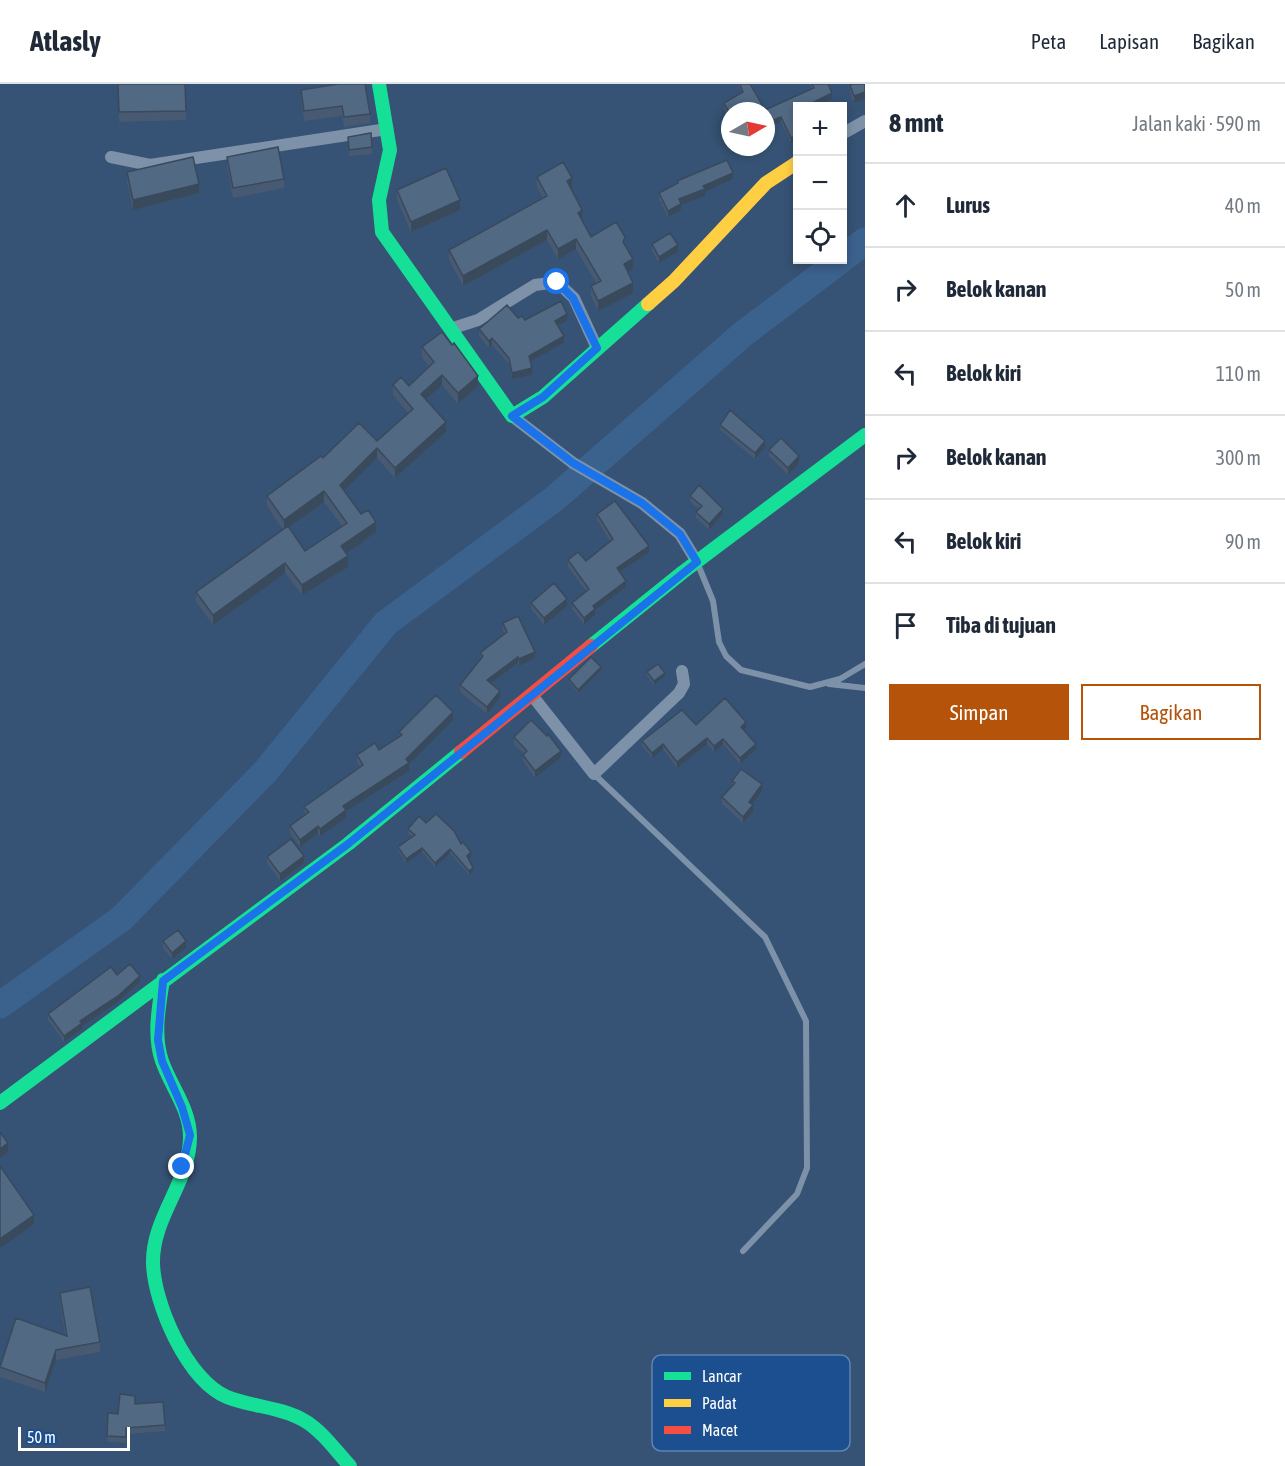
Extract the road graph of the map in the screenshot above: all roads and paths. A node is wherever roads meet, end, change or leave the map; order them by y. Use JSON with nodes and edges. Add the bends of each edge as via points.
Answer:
{"nodes":[{"id":1,"x":379,"y":84,"type":"edge"},
{"id":2,"x":865,"y":121,"type":"edge"},
{"id":3,"x":387,"y":129,"type":"junction"},
{"id":4,"x":847,"y":132,"type":"edge"},
{"id":5,"x":111,"y":157,"type":"dead end"},
{"id":6,"x":793,"y":165,"type":"edge"},
{"id":7,"x":450,"y":329,"type":"junction"},
{"id":8,"x":597,"y":348,"type":"junction"},
{"id":9,"x":512,"y":416,"type":"junction"},
{"id":10,"x":865,"y":435,"type":"edge"},
{"id":11,"x":697,"y":562,"type":"junction"},
{"id":12,"x":865,"y":664,"type":"edge"},
{"id":13,"x":682,"y":671,"type":"dead end"},
{"id":14,"x":828,"y":684,"type":"junction"},
{"id":15,"x":865,"y":688,"type":"edge"},
{"id":16,"x":531,"y":694,"type":"junction"},
{"id":17,"x":594,"y":774,"type":"junction"},
{"id":18,"x":163,"y":981,"type":"junction"},
{"id":19,"x":0,"y":1103,"type":"edge"},
{"id":20,"x":743,"y":1251,"type":"dead end"},
{"id":21,"x":350,"y":1466,"type":"edge"}],
"edges":[{"from":1,"to":3,"type":"street"},
{"from":2,"to":4,"type":"street"},
{"from":3,"to":5,"type":"street","via":[[150,165]]},
{"from":3,"to":7,"type":"street","via":[[389,157],[377,199],[382,232]]},
{"from":6,"to":8,"type":"street","via":[[766,183],[674,280]]},
{"from":7,"to":8,"type":"street","via":[[478,320],[535,285],[557,282],[573,298]]},
{"from":7,"to":9,"type":"street"},
{"from":8,"to":9,"type":"street","via":[[543,397]]},
{"from":9,"to":11,"type":"street","via":[[573,463],[642,503],[680,534]]},
{"from":10,"to":11,"type":"street"},
{"from":11,"to":14,"type":"lane","via":[[713,600],[719,642],[731,663],[741,670],[810,687]]},
{"from":11,"to":16,"type":"street"},
{"from":12,"to":14,"type":"lane"},
{"from":13,"to":17,"type":"street","via":[[684,684],[679,693]]},
{"from":14,"to":15,"type":"lane"},
{"from":16,"to":17,"type":"street"},
{"from":16,"to":18,"type":"street","via":[[348,844]]},
{"from":17,"to":20,"type":"lane","via":[[765,937],[806,1021],[807,1168],[797,1194]]},
{"from":18,"to":19,"type":"street"},
{"from":18,"to":21,"type":"street","via":[[158,1040],[190,1139],[153,1246],[161,1304],[178,1345],[216,1392],[246,1405],[297,1416],[311,1424]]}]}
